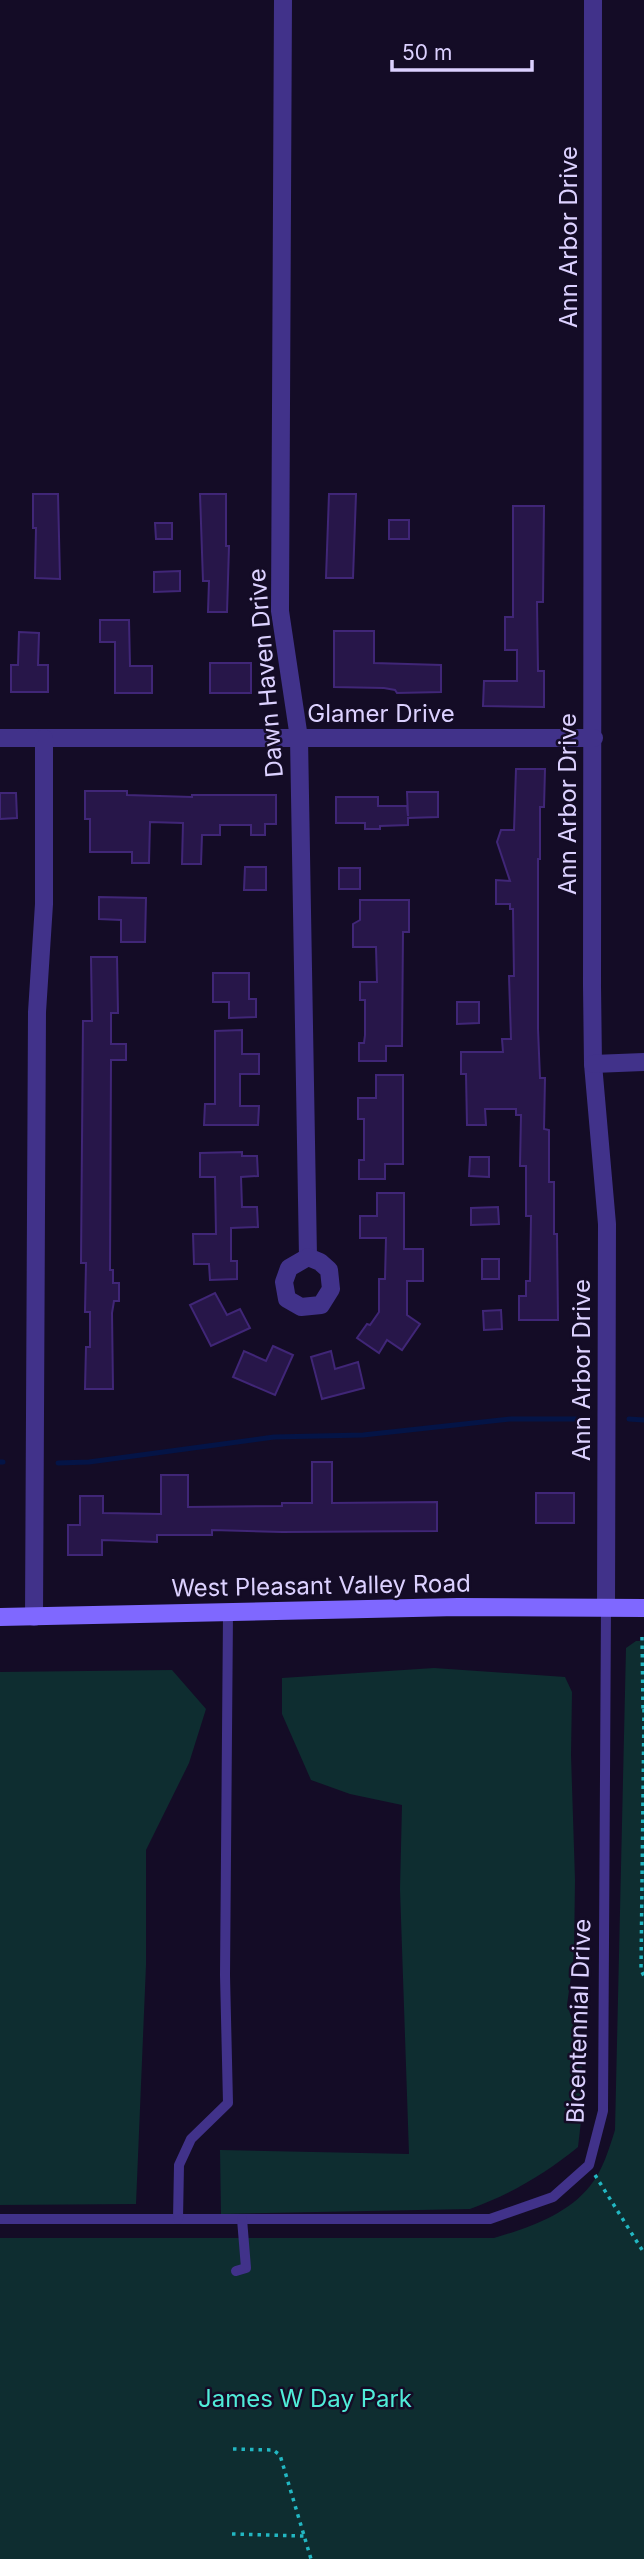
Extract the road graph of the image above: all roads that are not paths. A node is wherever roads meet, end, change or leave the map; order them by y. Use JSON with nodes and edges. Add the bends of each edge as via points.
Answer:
{"nodes":[{"id":1,"x":283,"y":0,"type":"edge"},
{"id":2,"x":593,"y":0,"type":"edge"},
{"id":3,"x":0,"y":738,"type":"edge"},
{"id":4,"x":44,"y":738,"type":"junction"},
{"id":5,"x":299,"y":738,"type":"junction"},
{"id":6,"x":594,"y":738,"type":"junction"},
{"id":7,"x":644,"y":1062,"type":"edge"},
{"id":8,"x":593,"y":1064,"type":"junction"},
{"id":9,"x":308,"y":1257,"type":"dead end"},
{"id":10,"x":606,"y":1608,"type":"junction"},
{"id":11,"x":644,"y":1608,"type":"edge"},
{"id":12,"x":228,"y":1614,"type":"junction"},
{"id":13,"x":0,"y":1617,"type":"edge"},
{"id":14,"x":34,"y":1617,"type":"junction"},
{"id":15,"x":0,"y":2219,"type":"edge"},
{"id":16,"x":178,"y":2219,"type":"junction"},
{"id":17,"x":242,"y":2219,"type":"junction"},
{"id":18,"x":236,"y":2271,"type":"dead end"}],
"edges":[{"from":1,"to":5,"type":"street","name":"Dawn Haven Drive","via":[[280,611]]},
{"from":2,"to":6,"type":"street","name":"Ann Arbor Drive"},
{"from":3,"to":4,"type":"street","name":"Glamer Drive"},
{"from":4,"to":5,"type":"street","name":"Glamer Drive"},
{"from":4,"to":14,"type":"street","via":[[44,904],[37,1012]]},
{"from":5,"to":6,"type":"street","name":"Glamer Drive"},
{"from":5,"to":9,"type":"street","name":"Dawn Haven Drive"},
{"from":6,"to":8,"type":"street","name":"Ann Arbor Drive"},
{"from":7,"to":8,"type":"street"},
{"from":8,"to":10,"type":"street","name":"Ann Arbor Drive","via":[[607,1224]]},
{"from":10,"to":11,"type":"main road","name":"West Pleasant Valley Road"},
{"from":10,"to":12,"type":"main road","name":"West Pleasant Valley Road"},
{"from":10,"to":17,"type":"lane","name":"Bicentennial Drive","via":[[603,2111],[589,2165],[553,2197],[490,2219]]},
{"from":12,"to":14,"type":"main road","name":"West Pleasant Valley Road"},
{"from":12,"to":16,"type":"lane","via":[[228,2103],[191,2139],[179,2165]]},
{"from":13,"to":14,"type":"main road","name":"West Pleasant Valley Road"},
{"from":15,"to":16,"type":"lane"},
{"from":16,"to":17,"type":"lane"},
{"from":17,"to":18,"type":"lane","via":[[246,2268]]}]}
